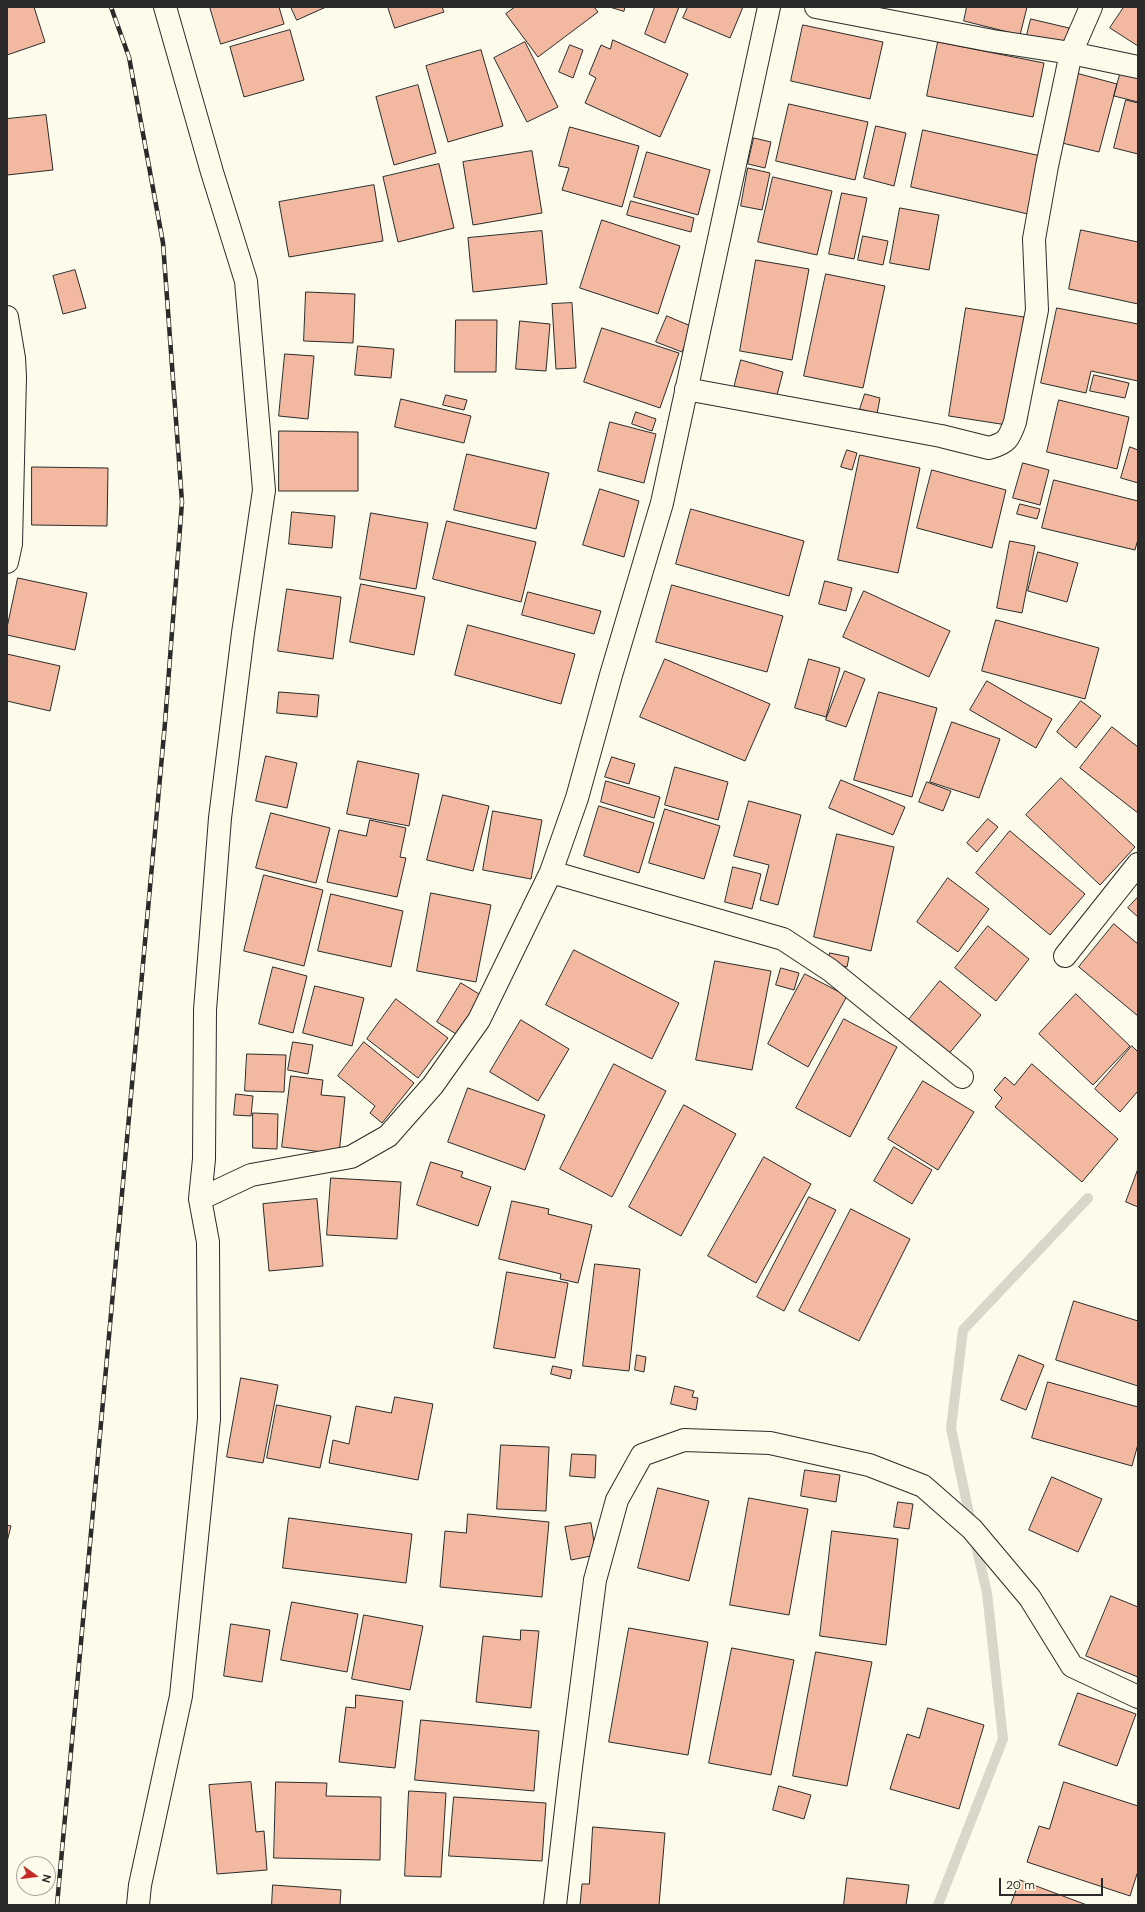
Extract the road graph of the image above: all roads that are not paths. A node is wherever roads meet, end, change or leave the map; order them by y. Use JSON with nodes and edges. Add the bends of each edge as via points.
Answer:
{"nodes":[{"id":1,"x":165,"y":7,"type":"edge"},
{"id":2,"x":769,"y":7,"type":"edge"},
{"id":3,"x":816,"y":7,"type":"edge"},
{"id":4,"x":1091,"y":7,"type":"edge"},
{"id":5,"x":1071,"y":53,"type":"junction"},
{"id":6,"x":1138,"y":67,"type":"edge"},
{"id":7,"x":7,"y":317,"type":"edge"},
{"id":8,"x":11,"y":378,"type":"edge"},
{"id":9,"x":686,"y":389,"type":"junction"},
{"id":10,"x":7,"y":562,"type":"edge"},
{"id":11,"x":1138,"y":864,"type":"edge"},
{"id":12,"x":551,"y":872,"type":"junction"},
{"id":13,"x":1065,"y":956,"type":"dead end"},
{"id":14,"x":962,"y":1077,"type":"dead end"},
{"id":15,"x":200,"y":1198,"type":"junction"},
{"id":16,"x":1138,"y":1697,"type":"edge"},
{"id":17,"x":138,"y":1905,"type":"edge"},
{"id":18,"x":555,"y":1905,"type":"edge"}],
"edges":[{"from":1,"to":15,"type":"street","via":[[246,281],[264,490],[220,818],[205,1010],[204,1159]]},
{"from":2,"to":9,"type":"street"},
{"from":3,"to":5,"type":"street","via":[[992,41]]},
{"from":4,"to":5,"type":"street"},
{"from":5,"to":6,"type":"street"},
{"from":5,"to":9,"type":"street","via":[[1034,239],[1037,310],[1010,438],[989,448],[941,436]]},
{"from":7,"to":8,"type":"street","via":[[14,358]]},
{"from":8,"to":10,"type":"street","via":[[12,544]]},
{"from":9,"to":12,"type":"street","via":[[662,503],[577,798]]},
{"from":11,"to":13,"type":"street"},
{"from":12,"to":14,"type":"street","via":[[783,939],[830,970]]},
{"from":12,"to":15,"type":"street","via":[[478,1020],[434,1085],[388,1136],[351,1157],[251,1175]]},
{"from":15,"to":17,"type":"street","via":[[208,1242],[209,1419],[181,1696],[140,1885]]},
{"from":16,"to":18,"type":"street","via":[[1072,1666],[1030,1598],[972,1529],[923,1486],[869,1465],[770,1443],[684,1440],[642,1455],[617,1500],[595,1580]]}]}
